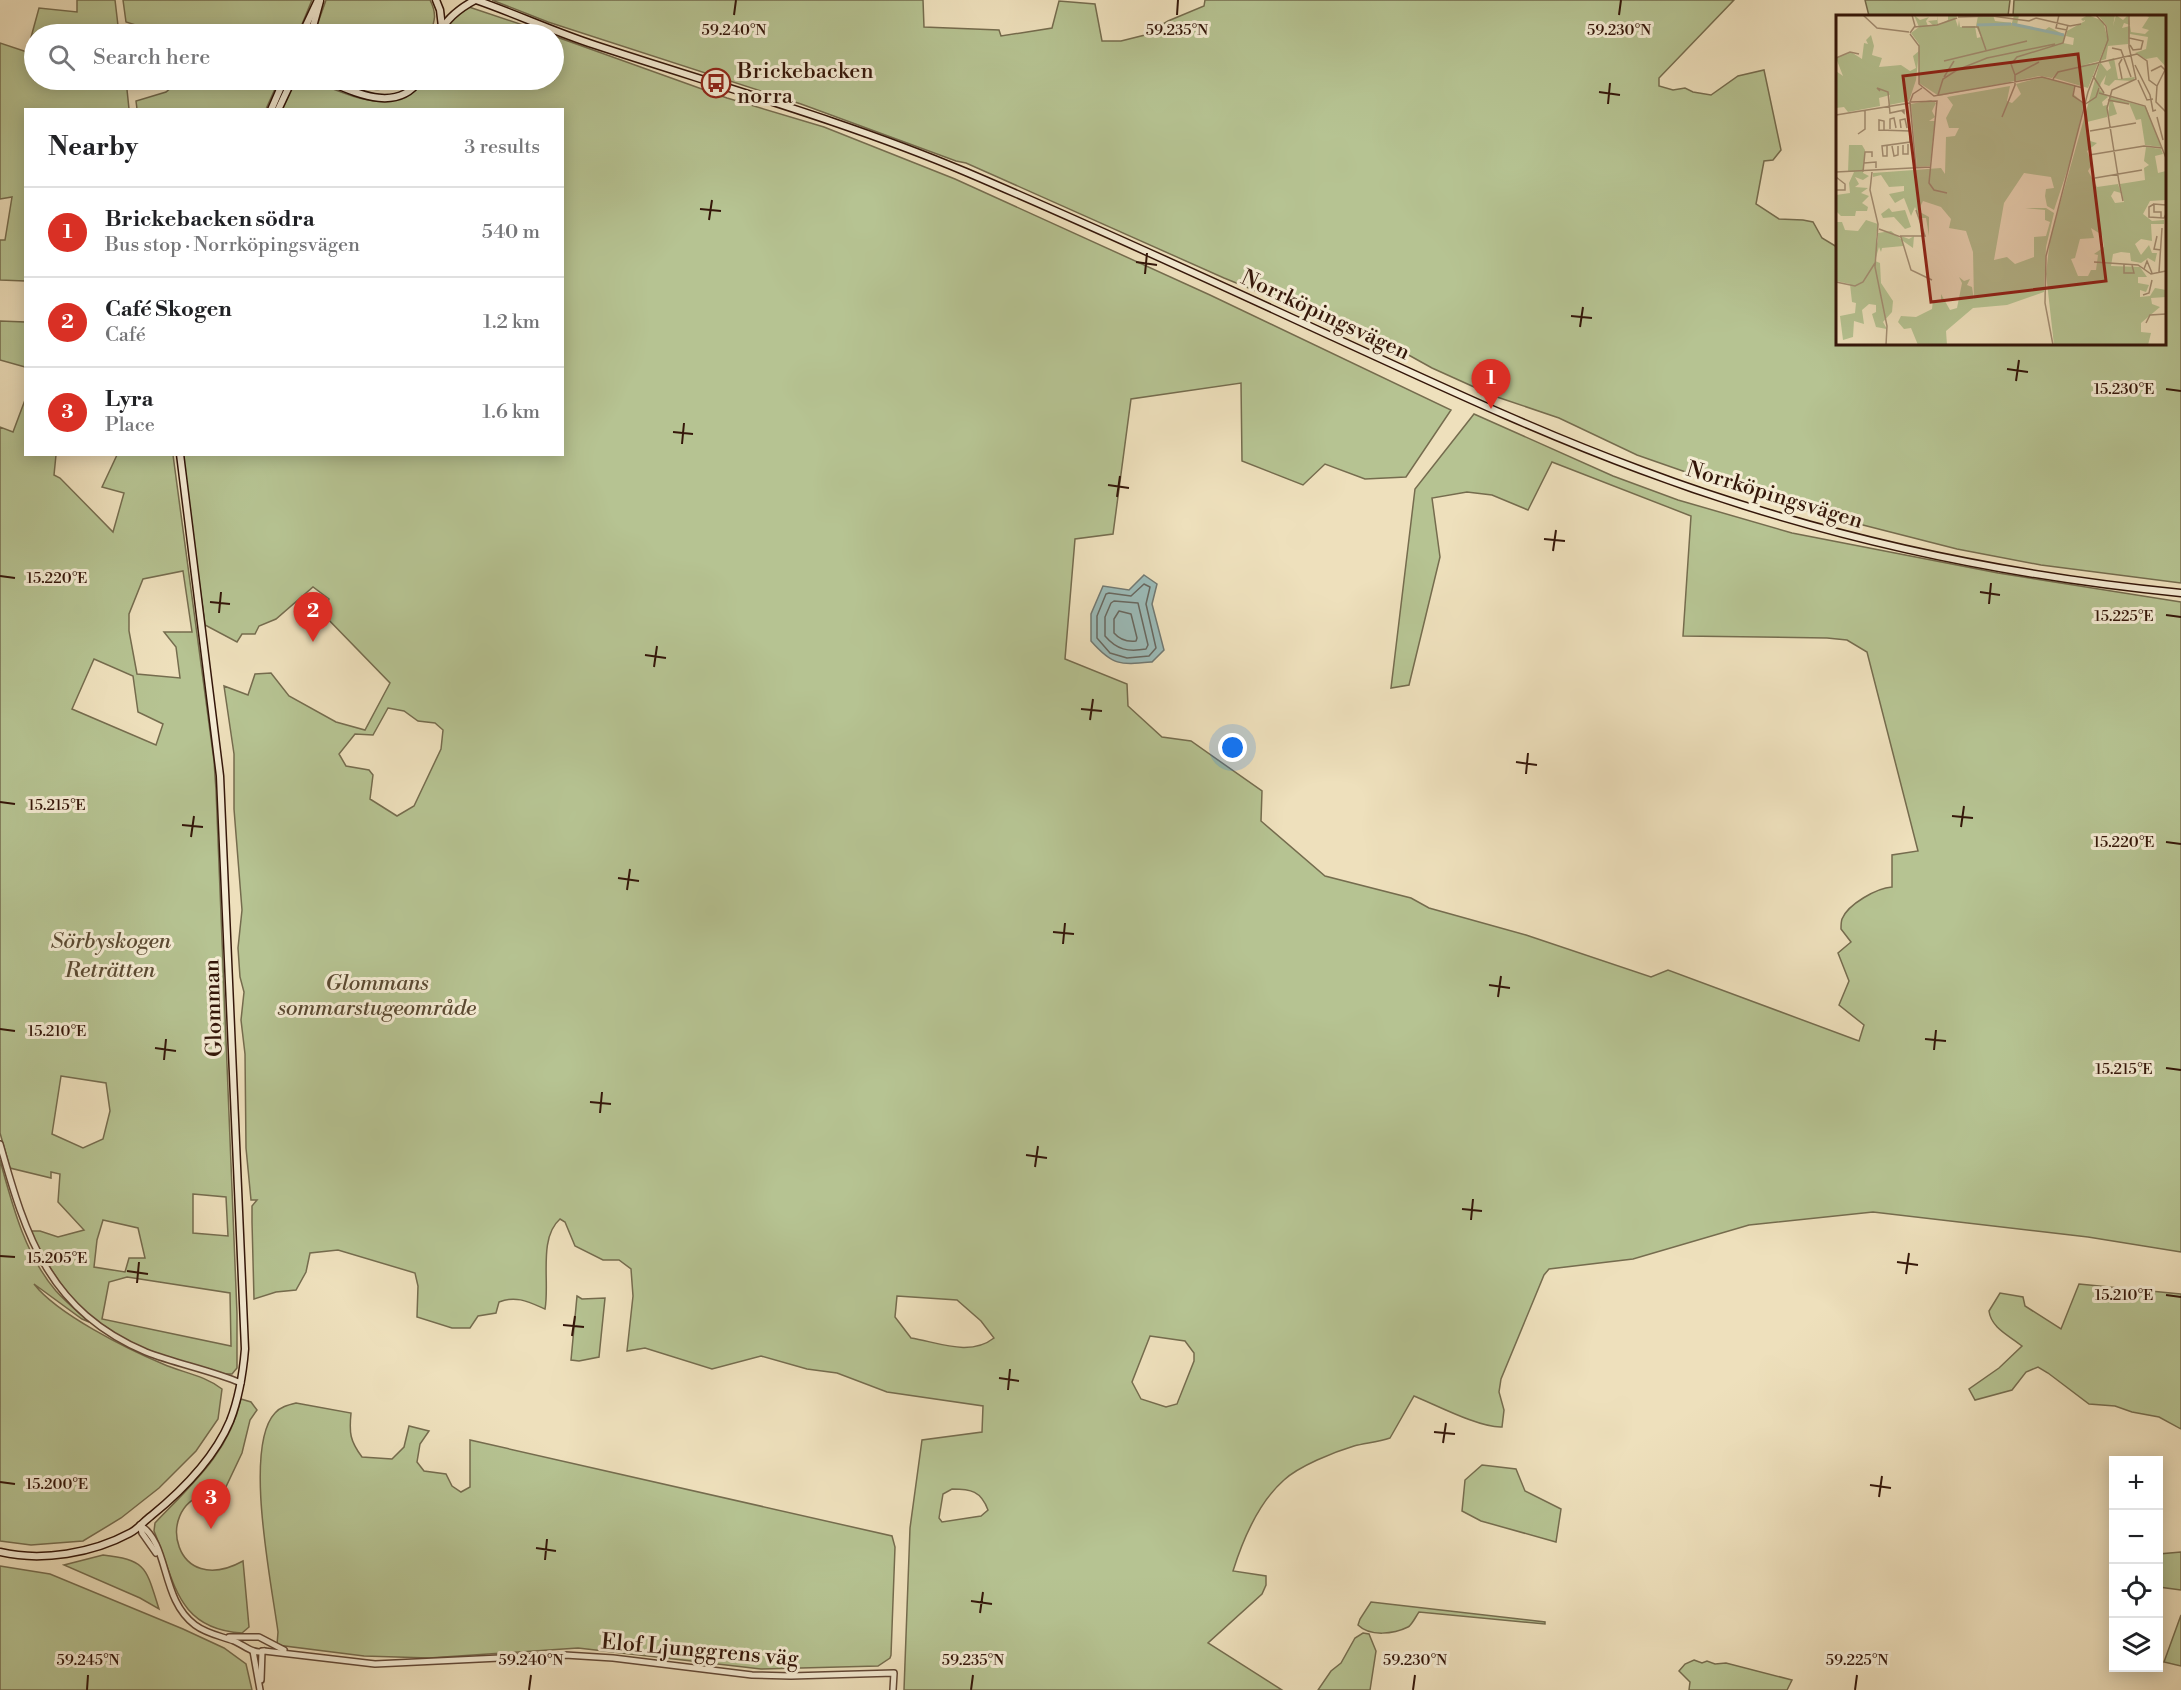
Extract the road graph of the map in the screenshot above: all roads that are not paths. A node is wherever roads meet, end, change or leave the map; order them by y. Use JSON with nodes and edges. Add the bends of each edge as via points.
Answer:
{"nodes":[{"id":1,"x":319,"y":0,"type":"edge"},
{"id":2,"x":435,"y":0,"type":"edge"},
{"id":3,"x":476,"y":0,"type":"edge"},
{"id":4,"x":484,"y":2,"type":"edge"},
{"id":5,"x":307,"y":24,"type":"edge"},
{"id":6,"x":313,"y":24,"type":"edge"},
{"id":7,"x":441,"y":24,"type":"edge"},
{"id":8,"x":446,"y":24,"type":"edge"},
{"id":9,"x":536,"y":24,"type":"edge"},
{"id":10,"x":564,"y":34,"type":"edge"},
{"id":11,"x":280,"y":90,"type":"edge"},
{"id":12,"x":287,"y":90,"type":"edge"},
{"id":13,"x":351,"y":90,"type":"edge"},
{"id":14,"x":408,"y":90,"type":"edge"},
{"id":15,"x":272,"y":108,"type":"edge"},
{"id":16,"x":279,"y":108,"type":"edge"},
{"id":17,"x":180,"y":456,"type":"edge"},
{"id":18,"x":2181,"y":593,"type":"edge"},
{"id":19,"x":0,"y":1144,"type":"edge"},
{"id":20,"x":241,"y":1383,"type":"junction"},
{"id":21,"x":140,"y":1525,"type":"junction"},
{"id":22,"x":0,"y":1552,"type":"edge"},
{"id":23,"x":225,"y":1637,"type":"junction"},
{"id":24,"x":254,"y":1638,"type":"junction"},
{"id":25,"x":266,"y":1642,"type":"junction"},
{"id":26,"x":252,"y":1650,"type":"junction"},
{"id":27,"x":263,"y":1651,"type":"junction"},
{"id":28,"x":289,"y":1652,"type":"junction"},
{"id":29,"x":261,"y":1690,"type":"edge"},
{"id":30,"x":893,"y":1690,"type":"edge"}],
"edges":[{"from":1,"to":5,"type":"main road"},
{"from":1,"to":6,"type":"main road"},
{"from":2,"to":7,"type":"main road"},
{"from":3,"to":4,"type":"main road","name":"Norrköpingsvägen"},
{"from":3,"to":8,"type":"main road","via":[[460,9]]},
{"from":4,"to":9,"type":"main road","name":"Norrköpingsvägen"},
{"from":10,"to":18,"type":"main road","name":"Norrköpingsvägen","via":[[819,116],[958,169],[1501,414],[1693,489],[1863,539],[1989,566],[2073,581]]},
{"from":11,"to":15,"type":"main road"},
{"from":12,"to":16,"type":"main road"},
{"from":13,"to":14,"type":"main road","via":[[392,99]]},
{"from":17,"to":20,"type":"main road","name":"Glomman","via":[[220,786],[245,1349]]},
{"from":19,"to":20,"type":"street","via":[[30,1239],[48,1272],[74,1304],[107,1332],[142,1350]]},
{"from":20,"to":21,"type":"main road","name":"Glomman","via":[[230,1420],[204,1464]]},
{"from":21,"to":22,"type":"main road","name":"Glomman","via":[[88,1549],[40,1556]]},
{"from":21,"to":23,"type":"street","via":[[155,1542],[170,1591],[185,1617],[205,1632]]},
{"from":23,"to":24,"type":"street"},
{"from":23,"to":26,"type":"street"},
{"from":24,"to":25,"type":"street"},
{"from":24,"to":26,"type":"street","via":[[250,1643]]},
{"from":25,"to":27,"type":"street"},
{"from":25,"to":28,"type":"street","name":"Elof Ljunggrens väg"},
{"from":26,"to":27,"type":"street"},
{"from":26,"to":29,"type":"street"},
{"from":27,"to":28,"type":"street","name":"Elof Ljunggrens väg"},
{"from":27,"to":29,"type":"street"},
{"from":28,"to":30,"type":"street","name":"Elof Ljunggrens väg","via":[[375,1664],[564,1655],[752,1675],[894,1673]]}]}
